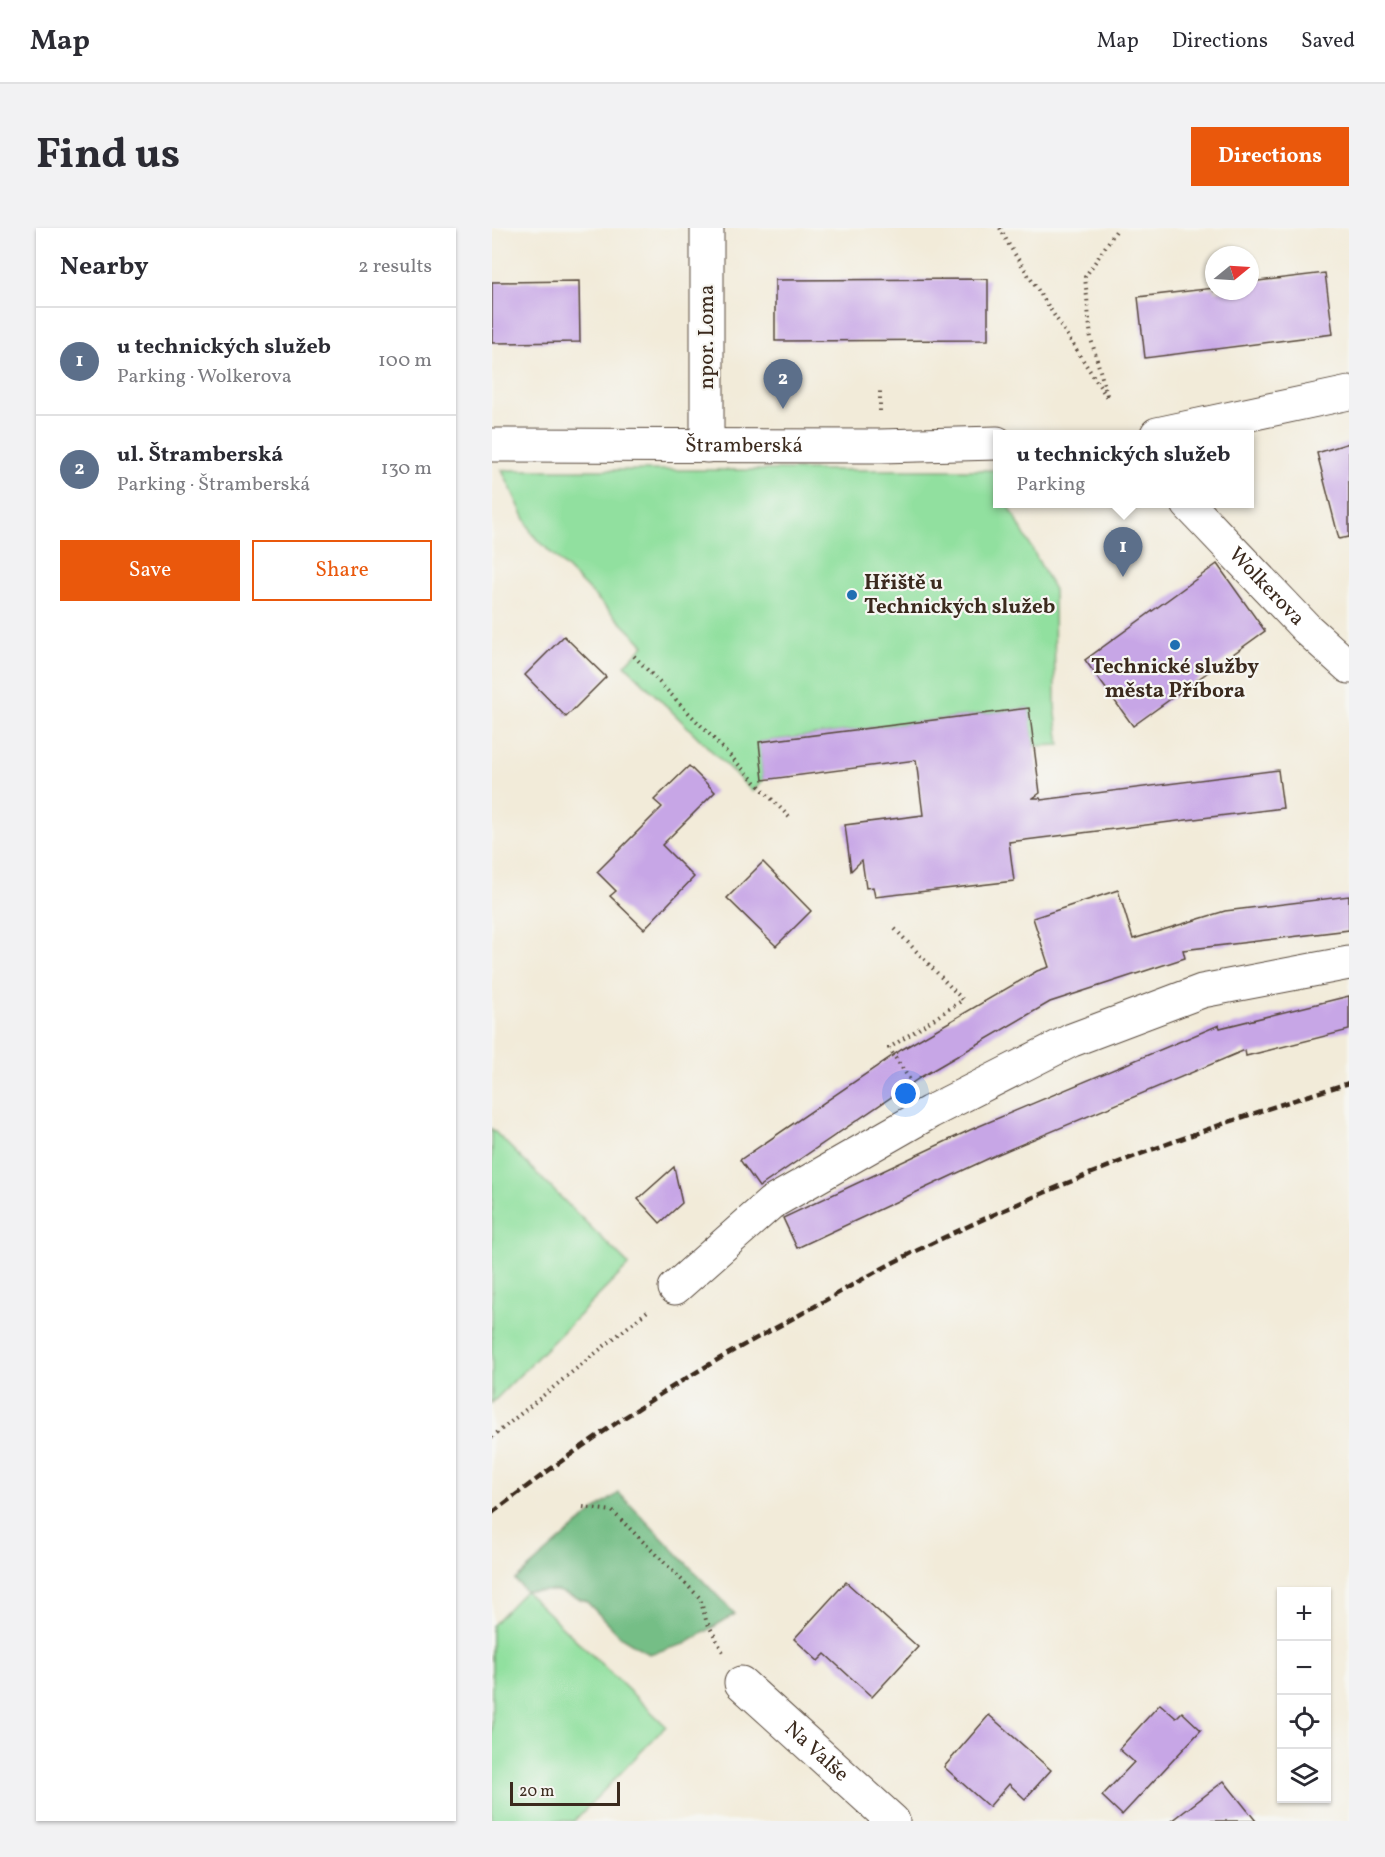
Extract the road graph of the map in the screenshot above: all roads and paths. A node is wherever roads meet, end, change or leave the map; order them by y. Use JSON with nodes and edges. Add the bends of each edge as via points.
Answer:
{"nodes":[{"id":1,"x":707,"y":228,"type":"edge"},
{"id":2,"x":1000,"y":228,"type":"edge"},
{"id":3,"x":1118,"y":228,"type":"edge"},
{"id":4,"x":1349,"y":393,"type":"edge"},
{"id":5,"x":1180,"y":430,"type":"edge"},
{"id":6,"x":993,"y":443,"type":"edge"},
{"id":7,"x":492,"y":445,"type":"edge"},
{"id":8,"x":708,"y":446,"type":"junction"},
{"id":9,"x":1192,"y":508,"type":"edge"},
{"id":10,"x":634,"y":656,"type":"dead end"},
{"id":11,"x":1349,"y":667,"type":"edge"},
{"id":12,"x":790,"y":818,"type":"dead end"},
{"id":13,"x":895,"y":929,"type":"dead end"},
{"id":14,"x":1349,"y":963,"type":"edge"},
{"id":15,"x":930,"y":1112,"type":"junction"},
{"id":16,"x":675,"y":1288,"type":"joint"},
{"id":17,"x":492,"y":1437,"type":"edge"},
{"id":18,"x":583,"y":1507,"type":"dead end"},
{"id":19,"x":741,"y":1683,"type":"joint"},
{"id":20,"x":893,"y":1821,"type":"edge"}],
"edges":[{"from":1,"to":8,"type":"street","name":"npor. Loma"},
{"from":2,"to":3,"type":"path","via":[[1108,399],[1091,339],[1085,278]]},
{"from":4,"to":5,"type":"street"},
{"from":6,"to":8,"type":"street","name":"Štramberská"},
{"from":7,"to":8,"type":"street","name":"Štramberská"},
{"from":9,"to":11,"type":"street","name":"Wolkerova"},
{"from":10,"to":12,"type":"path"},
{"from":13,"to":15,"type":"path","via":[[963,1000],[889,1048]]},
{"from":14,"to":15,"type":"street","via":[[1202,991],[1072,1040]]},
{"from":15,"to":16,"type":"street","via":[[771,1203]]},
{"from":16,"to":17,"type":"path"},
{"from":18,"to":19,"type":"path","via":[[612,1511],[700,1598],[706,1620]]},
{"from":19,"to":20,"type":"street","name":"Na Valše"}]}
